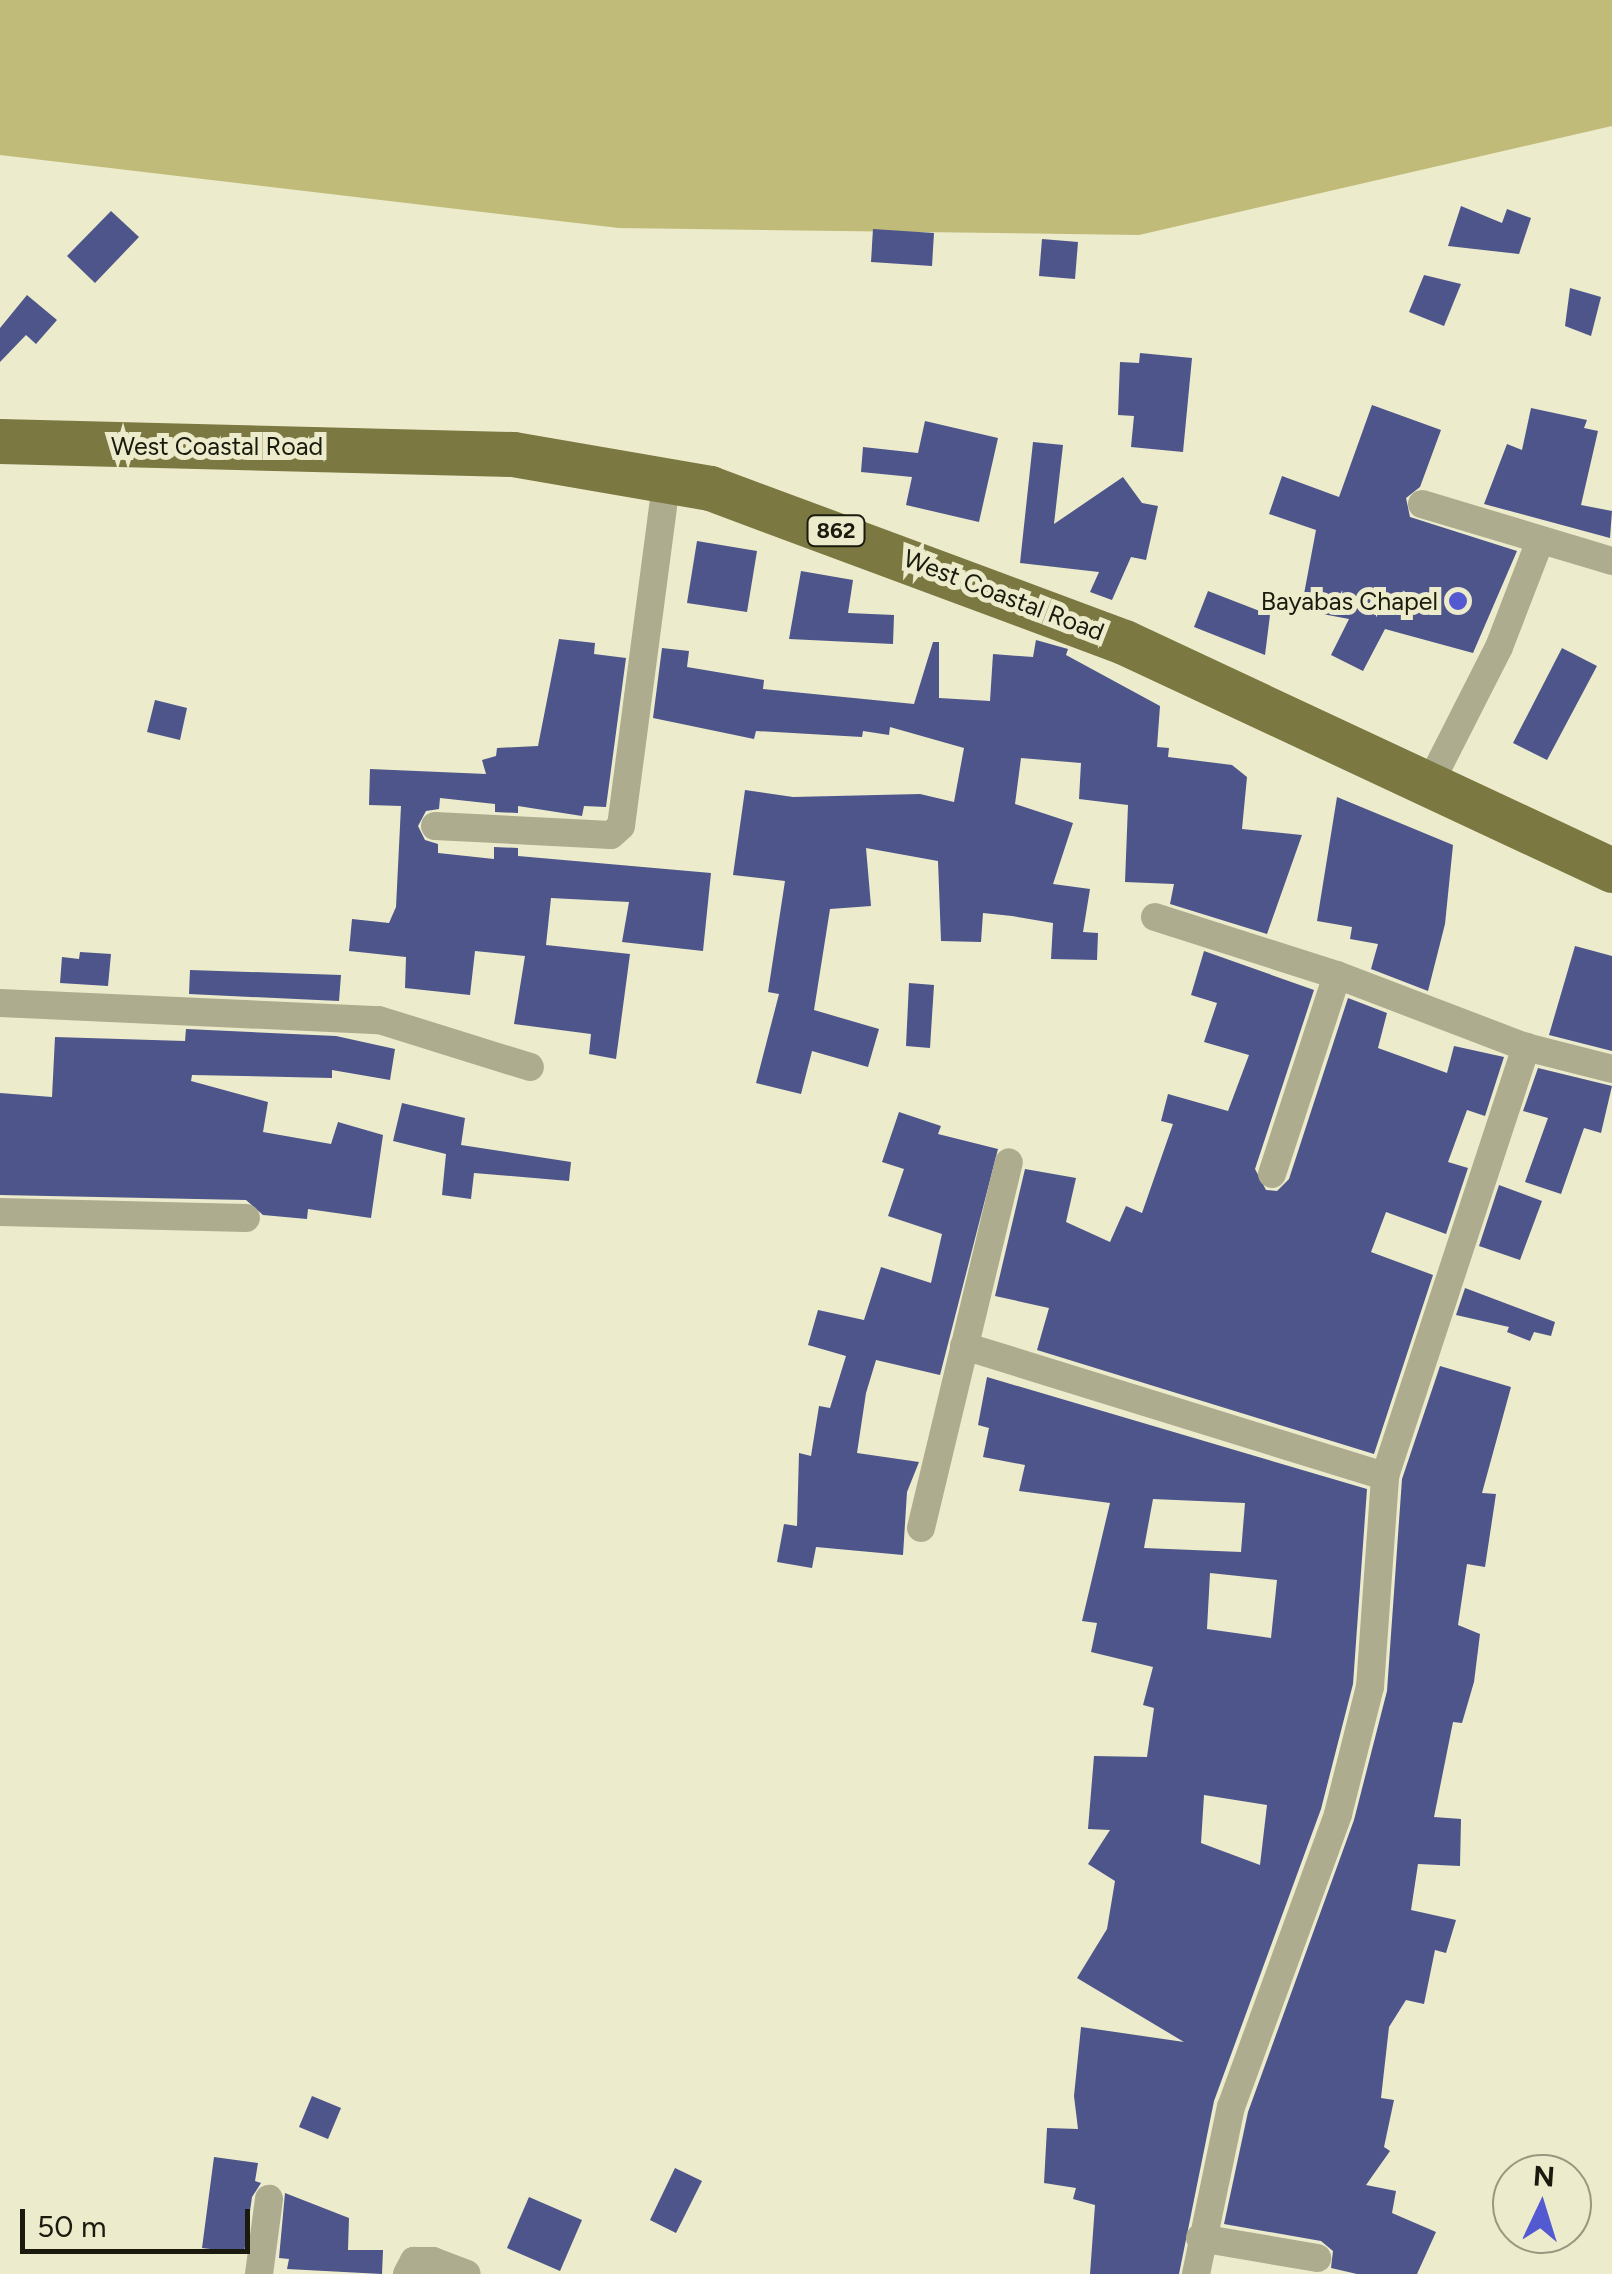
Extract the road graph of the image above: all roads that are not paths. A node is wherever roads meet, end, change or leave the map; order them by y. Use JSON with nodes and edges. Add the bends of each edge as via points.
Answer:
{"nodes":[{"id":1,"x":0,"y":441,"type":"edge"},
{"id":2,"x":667,"y":477,"type":"junction"},
{"id":3,"x":1422,"y":504,"type":"dead end"},
{"id":4,"x":1540,"y":541,"type":"junction"},
{"id":5,"x":1612,"y":561,"type":"edge"},
{"id":6,"x":1430,"y":783,"type":"junction"},
{"id":7,"x":435,"y":826,"type":"dead end"},
{"id":8,"x":1612,"y":870,"type":"edge"},
{"id":9,"x":1155,"y":917,"type":"dead end"},
{"id":10,"x":1337,"y":975,"type":"junction"},
{"id":11,"x":0,"y":1004,"type":"edge"},
{"id":12,"x":1526,"y":1047,"type":"junction"},
{"id":13,"x":530,"y":1067,"type":"dead end"},
{"id":14,"x":1612,"y":1068,"type":"edge"},
{"id":15,"x":1010,"y":1162,"type":"dead end"},
{"id":16,"x":1272,"y":1174,"type":"dead end"},
{"id":17,"x":0,"y":1212,"type":"edge"},
{"id":18,"x":246,"y":1218,"type":"dead end"},
{"id":19,"x":964,"y":1346,"type":"junction"},
{"id":20,"x":1385,"y":1476,"type":"junction"},
{"id":21,"x":920,"y":1528,"type":"dead end"},
{"id":22,"x":270,"y":2199,"type":"dead end"},
{"id":23,"x":1200,"y":2238,"type":"junction"},
{"id":24,"x":1317,"y":2258,"type":"dead end"},
{"id":25,"x":258,"y":2274,"type":"edge"},
{"id":26,"x":407,"y":2274,"type":"edge"},
{"id":27,"x":467,"y":2274,"type":"edge"},
{"id":28,"x":1196,"y":2274,"type":"edge"}],
"edges":[{"from":1,"to":2,"type":"main road","name":"West Coastal Road","number":"862","via":[[513,454]]},
{"from":2,"to":6,"type":"main road","name":"West Coastal Road","number":"862","via":[[787,512],[1038,607]]},
{"from":2,"to":7,"type":"street","via":[[621,826],[611,834]]},
{"from":3,"to":4,"type":"street"},
{"from":4,"to":5,"type":"street"},
{"from":4,"to":6,"type":"street","via":[[1499,647]]},
{"from":6,"to":8,"type":"main road","name":"West Coastal Road","number":"862"},
{"from":9,"to":10,"type":"street"},
{"from":10,"to":12,"type":"street"},
{"from":10,"to":16,"type":"street"},
{"from":11,"to":13,"type":"street","via":[[379,1020]]},
{"from":12,"to":14,"type":"street"},
{"from":12,"to":20,"type":"street"},
{"from":15,"to":19,"type":"street"},
{"from":17,"to":18,"type":"street"},
{"from":19,"to":20,"type":"street"},
{"from":19,"to":21,"type":"street"},
{"from":20,"to":23,"type":"street","via":[[1370,1687],[1338,1814],[1231,2107]]},
{"from":22,"to":25,"type":"street"},
{"from":23,"to":24,"type":"street"},
{"from":23,"to":28,"type":"street"},
{"from":26,"to":27,"type":"street","via":[[414,2261],[432,2261]]}]}
